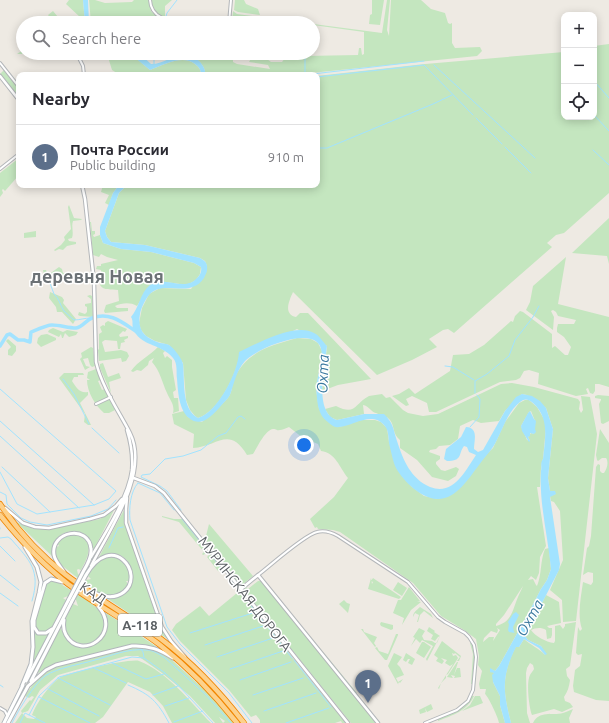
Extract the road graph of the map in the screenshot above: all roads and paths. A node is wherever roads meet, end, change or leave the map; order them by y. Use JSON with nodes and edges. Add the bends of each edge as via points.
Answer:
{"nodes":[{"id":1,"x":150,"y":0,"type":"edge"},
{"id":2,"x":231,"y":0,"type":"edge"},
{"id":3,"x":160,"y":16,"type":"edge"},
{"id":4,"x":229,"y":16,"type":"edge"},
{"id":5,"x":80,"y":60,"type":"edge"},
{"id":6,"x":0,"y":63,"type":"edge"},
{"id":7,"x":84,"y":72,"type":"edge"},
{"id":8,"x":0,"y":76,"type":"edge"},
{"id":9,"x":16,"y":83,"type":"edge"},
{"id":10,"x":16,"y":96,"type":"edge"},
{"id":11,"x":16,"y":156,"type":"edge"},
{"id":12,"x":0,"y":169,"type":"edge"},
{"id":13,"x":83,"y":188,"type":"edge"},
{"id":14,"x":111,"y":397,"type":"junction"},
{"id":15,"x":96,"y":404,"type":"dead end"},
{"id":16,"x":126,"y":427,"type":"junction"},
{"id":17,"x":134,"y":472,"type":"junction"},
{"id":18,"x":132,"y":477,"type":"junction"},
{"id":19,"x":142,"y":481,"type":"junction"},
{"id":20,"x":131,"y":486,"type":"junction"},
{"id":21,"x":128,"y":495,"type":"junction"},
{"id":22,"x":124,"y":498,"type":"junction"},
{"id":23,"x":0,"y":504,"type":"edge"},
{"id":24,"x":0,"y":514,"type":"edge"},
{"id":25,"x":10,"y":527,"type":"junction"},
{"id":26,"x":89,"y":561,"type":"junction"},
{"id":27,"x":91,"y":567,"type":"junction"},
{"id":28,"x":85,"y":573,"type":"junction"},
{"id":29,"x":66,"y":575,"type":"junction"},
{"id":30,"x":258,"y":575,"type":"junction"},
{"id":31,"x":69,"y":584,"type":"junction"},
{"id":32,"x":241,"y":589,"type":"junction"},
{"id":33,"x":91,"y":592,"type":"junction"},
{"id":34,"x":71,"y":600,"type":"junction"},
{"id":35,"x":94,"y":602,"type":"junction"},
{"id":36,"x":66,"y":613,"type":"junction"},
{"id":37,"x":56,"y":625,"type":"junction"},
{"id":38,"x":187,"y":661,"type":"junction"},
{"id":39,"x":182,"y":664,"type":"junction"},
{"id":40,"x":22,"y":686,"type":"junction"},
{"id":41,"x":28,"y":686,"type":"junction"},
{"id":42,"x":12,"y":707,"type":"junction"},
{"id":43,"x":1,"y":708,"type":"edge"},
{"id":44,"x":8,"y":716,"type":"junction"},
{"id":45,"x":4,"y":723,"type":"edge"},
{"id":46,"x":8,"y":723,"type":"edge"},
{"id":47,"x":237,"y":723,"type":"edge"},
{"id":48,"x":244,"y":723,"type":"edge"},
{"id":49,"x":348,"y":723,"type":"edge"},
{"id":50,"x":378,"y":723,"type":"edge"},
{"id":51,"x":425,"y":723,"type":"edge"}],
"edges":[{"from":1,"to":3,"type":"street","via":[[152,9]]},
{"from":2,"to":4,"type":"street"},
{"from":5,"to":7,"type":"street"},
{"from":6,"to":9,"type":"street"},
{"from":8,"to":10,"type":"street"},
{"from":11,"to":12,"type":"street"},
{"from":13,"to":14,"type":"street","via":[[93,277],[96,362]]},
{"from":14,"to":15,"type":"street"},
{"from":14,"to":16,"type":"street"},
{"from":16,"to":17,"type":"street","via":[[134,450]]},
{"from":16,"to":18,"type":"street","via":[[132,456]]},
{"from":17,"to":18,"type":"street"},
{"from":17,"to":19,"type":"street"},
{"from":18,"to":19,"type":"street","name":"МУРИНСКАЯ ДОРОГА"},
{"from":18,"to":20,"type":"street"},
{"from":18,"to":22,"type":"street"},
{"from":19,"to":20,"type":"street","via":[[136,481]]},
{"from":19,"to":32,"type":"street","name":"МУРИНСКАЯ ДОРОГА","via":[[164,493]]},
{"from":20,"to":21,"type":"street"},
{"from":21,"to":27,"type":"street"},
{"from":21,"to":38,"type":"street","via":[[126,523],[151,596],[166,634]]},
{"from":22,"to":23,"type":"street","via":[[104,515],[49,528],[23,523]]},
{"from":22,"to":26,"type":"street"},
{"from":23,"to":29,"type":"highway","name":"КАД","number":"А-118","via":[[26,538]]},
{"from":24,"to":25,"type":"highway","name":"КАД","number":"А-118"},
{"from":25,"to":31,"type":"highway","name":"КАД","number":"А-118","via":[[37,558]]},
{"from":25,"to":40,"type":"main road","via":[[38,567],[40,578],[32,621],[33,648]]},
{"from":26,"to":28,"type":"main road"},
{"from":26,"to":29,"type":"main road","via":[[91,548],[83,535],[74,532],[60,538],[54,553]]},
{"from":27,"to":28,"type":"main road"},
{"from":27,"to":33,"type":"main road","via":[[101,558],[114,556],[125,561],[131,576],[128,588],[120,595],[113,597]]},
{"from":28,"to":34,"type":"main road","bridge":true},
{"from":29,"to":33,"type":"highway","name":"КАД","number":"А-118"},
{"from":30,"to":32,"type":"street"},
{"from":30,"to":50,"type":"street","name":"МУРИНСКАЯ ДОРОГА"},
{"from":30,"to":51,"type":"street","via":[[306,538],[322,531],[338,536],[408,582],[438,617],[469,637],[476,652],[473,690],[468,701],[457,710]]},
{"from":31,"to":35,"type":"highway","name":"КАД","number":"А-118"},
{"from":31,"to":37,"type":"main road","via":[[51,579],[45,583],[43,589],[34,627],[38,633],[44,634]]},
{"from":32,"to":49,"type":"street","name":"МУРИНСКАЯ ДОРОГА"},
{"from":33,"to":38,"type":"highway","name":"КАД","number":"А-118","via":[[162,640]]},
{"from":34,"to":36,"type":"main road"},
{"from":34,"to":37,"type":"main road"},
{"from":35,"to":36,"type":"main road","via":[[103,612],[106,625],[103,635],[93,644],[79,645],[68,638],[63,629]]},
{"from":35,"to":39,"type":"highway","name":"КАД","number":"А-118","via":[[152,640]]},
{"from":36,"to":41,"type":"main road"},
{"from":37,"to":40,"type":"main road"},
{"from":38,"to":48,"type":"highway","name":"КАД","number":"А-118","via":[[211,683]]},
{"from":39,"to":41,"type":"main road","via":[[153,648],[132,646],[56,665]]},
{"from":39,"to":47,"type":"highway","name":"КАД","number":"А-118","via":[[208,687]]},
{"from":40,"to":42,"type":"main road"},
{"from":41,"to":46,"type":"main road"},
{"from":42,"to":43,"type":"street","via":[[6,710]]},
{"from":42,"to":44,"type":"main road"},
{"from":43,"to":44,"type":"street"},
{"from":44,"to":45,"type":"main road"}]}
